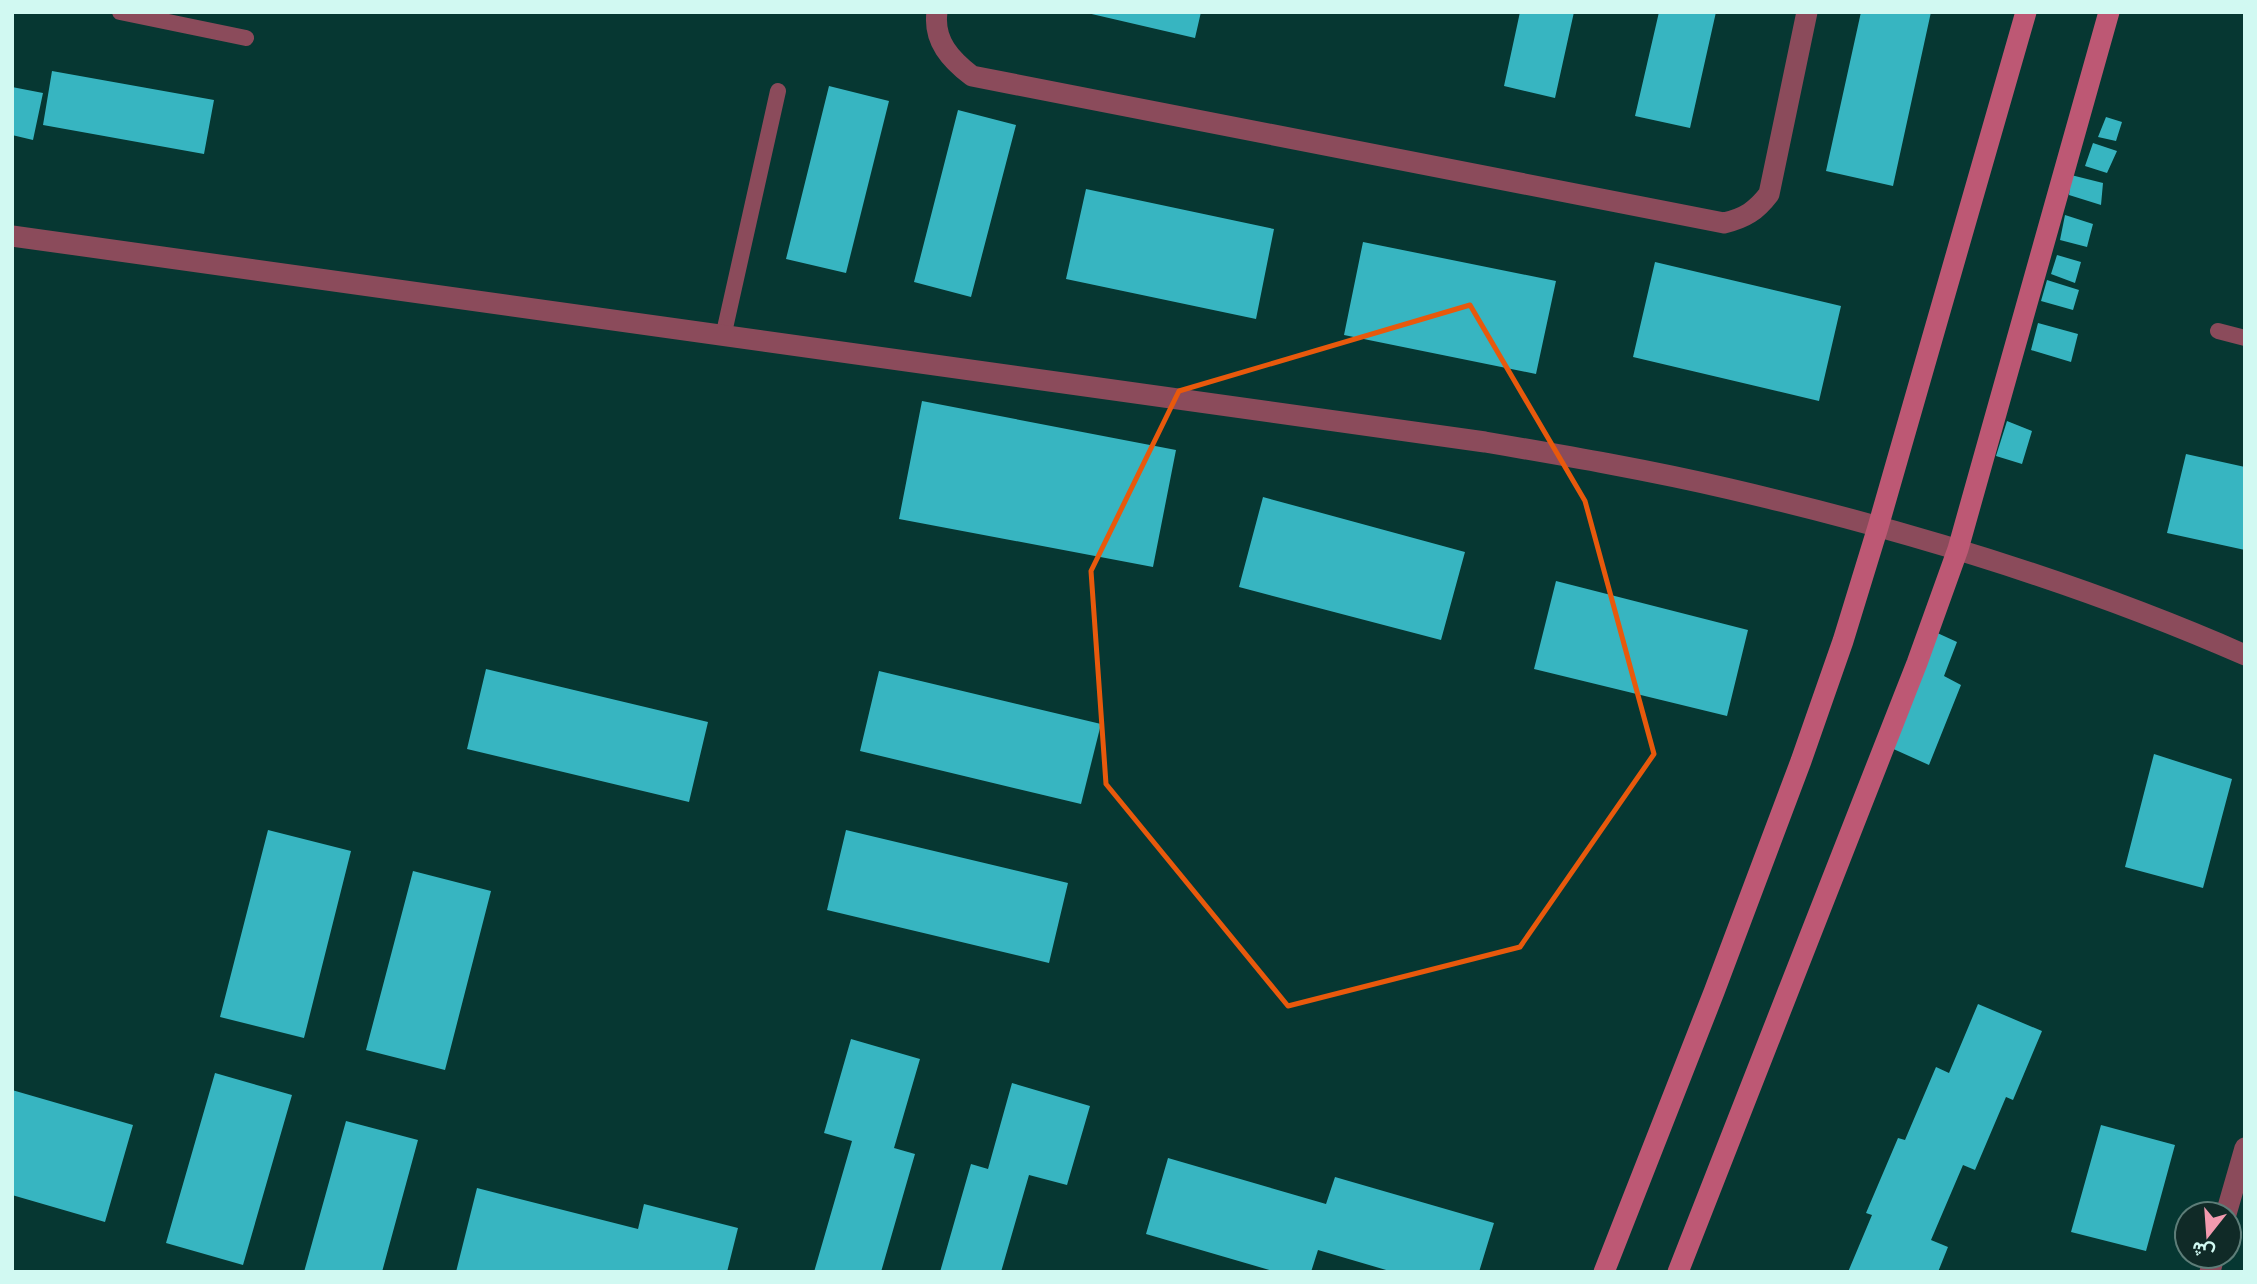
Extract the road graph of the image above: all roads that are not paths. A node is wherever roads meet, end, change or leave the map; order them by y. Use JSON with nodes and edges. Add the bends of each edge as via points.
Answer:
{"nodes":[{"id":1,"x":120,"y":12,"type":"edge"},
{"id":2,"x":937,"y":12,"type":"edge"},
{"id":3,"x":1807,"y":12,"type":"edge"},
{"id":4,"x":2026,"y":12,"type":"edge"},
{"id":5,"x":2109,"y":12,"type":"edge"},
{"id":6,"x":246,"y":38,"type":"dead end"},
{"id":7,"x":778,"y":92,"type":"dead end"},
{"id":8,"x":12,"y":236,"type":"edge"},
{"id":9,"x":2218,"y":331,"type":"dead end"},
{"id":10,"x":723,"y":337,"type":"junction"},
{"id":11,"x":2245,"y":338,"type":"edge"},
{"id":12,"x":1878,"y":527,"type":"junction"},
{"id":13,"x":1958,"y":549,"type":"junction"},
{"id":14,"x":2245,"y":655,"type":"edge"},
{"id":15,"x":2245,"y":1148,"type":"edge"},
{"id":16,"x":2230,"y":1200,"type":"edge"},
{"id":17,"x":1604,"y":1272,"type":"edge"},
{"id":18,"x":1678,"y":1272,"type":"edge"}],
"edges":[{"from":1,"to":6,"type":"lane"},
{"from":2,"to":3,"type":"street","via":[[941,43],[954,62],[972,76],[1724,223],[1743,219],[1769,194]]},
{"from":4,"to":12,"type":"main road"},
{"from":5,"to":13,"type":"main road"},
{"from":7,"to":10,"type":"lane"},
{"from":8,"to":10,"type":"street"},
{"from":9,"to":11,"type":"lane"},
{"from":10,"to":12,"type":"street","via":[[1485,442],[1730,489]]},
{"from":12,"to":13,"type":"street"},
{"from":12,"to":17,"type":"main road","via":[[1801,761]]},
{"from":13,"to":14,"type":"street","via":[[2127,607]]},
{"from":13,"to":18,"type":"main road"},
{"from":15,"to":16,"type":"street"}]}
